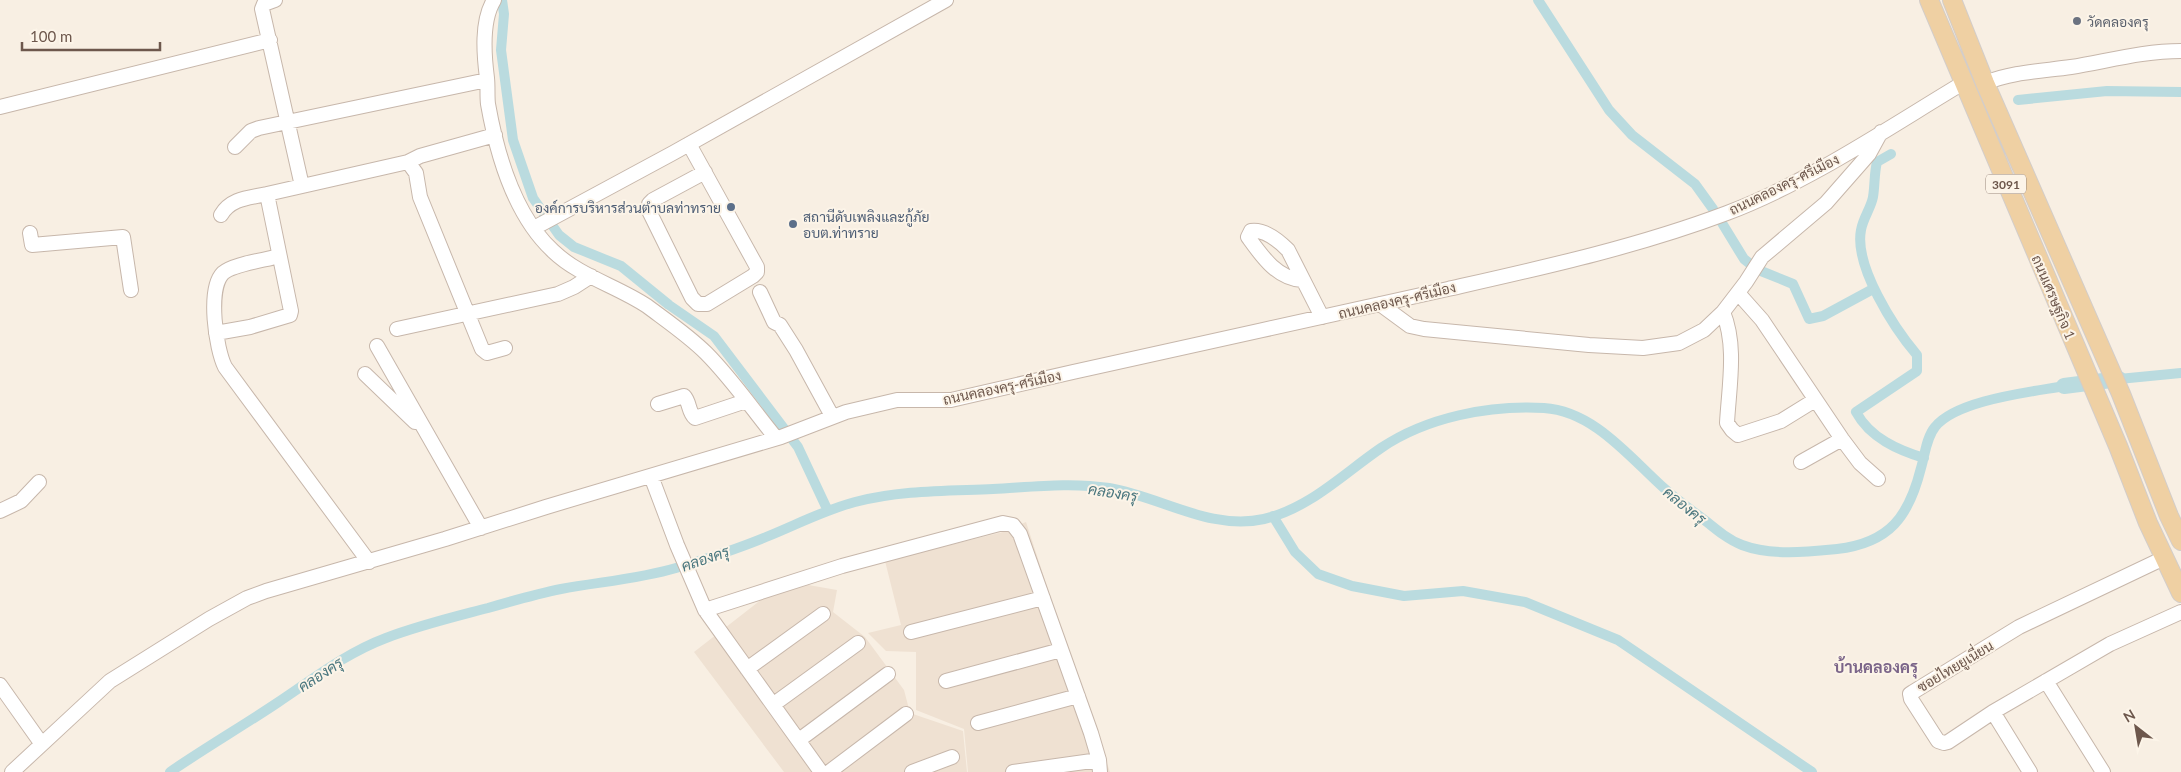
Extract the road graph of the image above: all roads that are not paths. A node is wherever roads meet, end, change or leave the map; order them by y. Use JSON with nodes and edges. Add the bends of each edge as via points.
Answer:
{"nodes":[{"id":1,"x":275,"y":0,"type":"edge"},
{"id":2,"x":946,"y":0,"type":"edge"},
{"id":3,"x":1929,"y":0,"type":"edge"},
{"id":4,"x":1952,"y":0,"type":"edge"},
{"id":5,"x":493,"y":2,"type":"edge"},
{"id":6,"x":270,"y":40,"type":"junction"},
{"id":7,"x":2181,"y":51,"type":"edge"},
{"id":8,"x":487,"y":80,"type":"junction"},
{"id":9,"x":1963,"y":83,"type":"junction"},
{"id":10,"x":1985,"y":83,"type":"junction"},
{"id":11,"x":0,"y":107,"type":"edge"},
{"id":12,"x":286,"y":121,"type":"junction"},
{"id":13,"x":1882,"y":132,"type":"junction"},
{"id":14,"x":495,"y":135,"type":"junction"},
{"id":15,"x":689,"y":144,"type":"junction"},
{"id":16,"x":234,"y":148,"type":"dead end"},
{"id":17,"x":408,"y":162,"type":"junction"},
{"id":18,"x":704,"y":172,"type":"junction"},
{"id":19,"x":302,"y":186,"type":"junction"},
{"id":20,"x":267,"y":194,"type":"junction"},
{"id":21,"x":221,"y":215,"type":"dead end"},
{"id":22,"x":536,"y":227,"type":"junction"},
{"id":23,"x":30,"y":233,"type":"dead end"},
{"id":24,"x":279,"y":256,"type":"junction"},
{"id":25,"x":590,"y":276,"type":"junction"},
{"id":26,"x":1302,"y":280,"type":"dead end"},
{"id":27,"x":131,"y":290,"type":"dead end"},
{"id":28,"x":760,"y":292,"type":"dead end"},
{"id":29,"x":1738,"y":293,"type":"junction"},
{"id":30,"x":1380,"y":304,"type":"junction"},
{"id":31,"x":1723,"y":312,"type":"junction"},
{"id":32,"x":468,"y":314,"type":"junction"},
{"id":33,"x":1322,"y":317,"type":"junction"},
{"id":34,"x":397,"y":329,"type":"dead end"},
{"id":35,"x":216,"y":333,"type":"junction"},
{"id":36,"x":377,"y":346,"type":"dead end"},
{"id":37,"x":505,"y":348,"type":"dead end"},
{"id":38,"x":365,"y":374,"type":"dead end"},
{"id":39,"x":1815,"y":400,"type":"junction"},
{"id":40,"x":746,"y":401,"type":"junction"},
{"id":41,"x":658,"y":404,"type":"dead end"},
{"id":42,"x":832,"y":416,"type":"junction"},
{"id":43,"x":424,"y":429,"type":"junction"},
{"id":44,"x":779,"y":437,"type":"junction"},
{"id":45,"x":1842,"y":439,"type":"junction"},
{"id":46,"x":1801,"y":462,"type":"dead end"},
{"id":47,"x":651,"y":476,"type":"junction"},
{"id":48,"x":1878,"y":479,"type":"dead end"},
{"id":49,"x":39,"y":482,"type":"dead end"},
{"id":50,"x":0,"y":511,"type":"edge"},
{"id":51,"x":482,"y":528,"type":"junction"},
{"id":52,"x":2181,"y":541,"type":"edge"},
{"id":53,"x":2164,"y":558,"type":"junction"},
{"id":54,"x":369,"y":562,"type":"junction"},
{"id":55,"x":2181,"y":593,"type":"edge"},
{"id":56,"x":1043,"y":598,"type":"junction"},
{"id":57,"x":705,"y":610,"type":"junction"},
{"id":58,"x":2181,"y":612,"type":"edge"},
{"id":59,"x":823,"y":614,"type":"dead end"},
{"id":60,"x":911,"y":632,"type":"dead end"},
{"id":61,"x":858,"y":643,"type":"dead end"},
{"id":62,"x":1061,"y":650,"type":"junction"},
{"id":63,"x":747,"y":669,"type":"junction"},
{"id":64,"x":888,"y":674,"type":"dead end"},
{"id":65,"x":946,"y":681,"type":"dead end"},
{"id":66,"x":2046,"y":681,"type":"junction"},
{"id":67,"x":0,"y":685,"type":"edge"},
{"id":68,"x":1078,"y":696,"type":"junction"},
{"id":69,"x":774,"y":704,"type":"junction"},
{"id":70,"x":1993,"y":712,"type":"junction"},
{"id":71,"x":906,"y":714,"type":"dead end"},
{"id":72,"x":978,"y":723,"type":"dead end"},
{"id":73,"x":799,"y":740,"type":"junction"},
{"id":74,"x":41,"y":743,"type":"junction"},
{"id":75,"x":952,"y":757,"type":"dead end"},
{"id":76,"x":1100,"y":766,"type":"edge"},
{"id":77,"x":12,"y":772,"type":"edge"},
{"id":78,"x":821,"y":772,"type":"edge"},
{"id":79,"x":829,"y":772,"type":"edge"},
{"id":80,"x":912,"y":772,"type":"edge"},
{"id":81,"x":1013,"y":772,"type":"edge"},
{"id":82,"x":2030,"y":772,"type":"edge"},
{"id":83,"x":2103,"y":772,"type":"edge"}],
"edges":[{"from":1,"to":6,"type":"street","via":[[264,4],[262,9]]},
{"from":2,"to":15,"type":"street"},
{"from":3,"to":9,"type":"main road","name":"ถนนเศรษฐกิจ 1","number":"3091"},
{"from":4,"to":10,"type":"main road","name":"ถนนเศรษฐกิจ 1","number":"3091"},
{"from":5,"to":8,"type":"street","via":[[484,36]]},
{"from":6,"to":11,"type":"street"},
{"from":6,"to":12,"type":"street"},
{"from":7,"to":10,"type":"street","via":[[2145,53],[1998,77]]},
{"from":8,"to":12,"type":"street"},
{"from":8,"to":14,"type":"street"},
{"from":9,"to":13,"type":"street","name":"ถนนคลองครุ-ศรีเมือง"},
{"from":9,"to":53,"type":"main road","name":"ถนนเศรษฐกิจ 1","number":"3091"},
{"from":10,"to":52,"type":"main road","name":"ถนนเศรษฐกิจ 1","number":"3091"},
{"from":12,"to":16,"type":"street","via":[[251,131]]},
{"from":12,"to":19,"type":"street"},
{"from":13,"to":29,"type":"street","via":[[1847,181],[1762,258]]},
{"from":13,"to":30,"type":"street","name":"ถนนคลองครุ-ศรีเมือง","via":[[1752,202],[1704,221],[1555,264]]},
{"from":14,"to":17,"type":"street"},
{"from":14,"to":22,"type":"street","via":[[518,203]]},
{"from":15,"to":18,"type":"street"},
{"from":15,"to":22,"type":"street"},
{"from":17,"to":19,"type":"street"},
{"from":17,"to":32,"type":"street","via":[[416,173],[420,197]]},
{"from":18,"to":18,"type":"street","via":[[757,272],[707,304],[698,304],[692,298],[649,211],[649,204]]},
{"from":19,"to":20,"type":"street"},
{"from":20,"to":21,"type":"street","via":[[235,201]]},
{"from":20,"to":24,"type":"street"},
{"from":22,"to":25,"type":"street","via":[[552,251]]},
{"from":23,"to":27,"type":"street","via":[[32,246],[123,237]]},
{"from":24,"to":35,"type":"street","via":[[224,272],[216,290]]},
{"from":24,"to":35,"type":"street","via":[[291,305],[290,315]]},
{"from":25,"to":32,"type":"street","via":[[558,294]]},
{"from":25,"to":40,"type":"street","via":[[646,306],[694,342]]},
{"from":26,"to":33,"type":"street"},
{"from":28,"to":42,"type":"street","via":[[774,322],[780,325],[796,350]]},
{"from":29,"to":31,"type":"street"},
{"from":29,"to":39,"type":"street","via":[[1762,320]]},
{"from":30,"to":31,"type":"street","via":[[1410,326],[1424,329],[1643,348],[1679,343],[1704,330]]},
{"from":30,"to":33,"type":"street","name":"ถนนคลองครุ-ศรีเมือง"},
{"from":31,"to":39,"type":"street","via":[[1731,347],[1727,423],[1732,430],[1738,435],[1781,421]]},
{"from":32,"to":34,"type":"street"},
{"from":32,"to":37,"type":"street","via":[[484,352]]},
{"from":33,"to":42,"type":"street","name":"ถนนคลองครุ-ศรีเมือง","via":[[951,400],[897,400]]},
{"from":35,"to":54,"type":"street","via":[[220,358],[225,367]]},
{"from":36,"to":43,"type":"street"},
{"from":38,"to":43,"type":"street"},
{"from":39,"to":45,"type":"street"},
{"from":40,"to":41,"type":"street","via":[[695,418],[684,396]]},
{"from":40,"to":44,"type":"street"},
{"from":42,"to":44,"type":"street","name":"ถนนคลองครุ-ศรีเมือง"},
{"from":43,"to":51,"type":"street"},
{"from":44,"to":47,"type":"street","name":"ถนนคลองครุ-ศรีเมือง"},
{"from":45,"to":46,"type":"street"},
{"from":45,"to":48,"type":"street","via":[[1860,463]]},
{"from":47,"to":51,"type":"street","name":"ถนนคลองครุ-ศรีเมือง"},
{"from":47,"to":57,"type":"street"},
{"from":49,"to":50,"type":"street","via":[[21,500]]},
{"from":51,"to":54,"type":"street","name":"ถนนคลองครุ-ศรีเมือง"},
{"from":53,"to":55,"type":"main road","name":"ถนนเศรษฐกิจ 1","number":"3091"},
{"from":53,"to":70,"type":"street","name":"ซอยไทยยูเนี่ยน","via":[[2019,627],[1910,694],[1938,741],[1944,744]]},
{"from":54,"to":74,"type":"street","name":"ถนนคลองครุ-ศรีเมือง","via":[[266,591],[216,614],[110,681]]},
{"from":56,"to":57,"type":"street","via":[[1020,534],[1013,526],[1003,523],[842,566]]},
{"from":56,"to":60,"type":"street"},
{"from":56,"to":62,"type":"street"},
{"from":57,"to":63,"type":"street"},
{"from":58,"to":66,"type":"street","name":"ซอยไทยยูเนี่ยน","via":[[2110,644]]},
{"from":59,"to":63,"type":"street"},
{"from":61,"to":69,"type":"street"},
{"from":62,"to":65,"type":"street"},
{"from":62,"to":68,"type":"street"},
{"from":63,"to":69,"type":"street"},
{"from":64,"to":73,"type":"street"},
{"from":66,"to":70,"type":"street","name":"ซอยไทยยูเนี่ยน"},
{"from":66,"to":83,"type":"street"},
{"from":67,"to":74,"type":"street"},
{"from":68,"to":72,"type":"street"},
{"from":68,"to":76,"type":"street"},
{"from":69,"to":73,"type":"street"},
{"from":70,"to":82,"type":"street"},
{"from":71,"to":79,"type":"street"},
{"from":73,"to":78,"type":"street"},
{"from":74,"to":77,"type":"street","name":"ถนนคลองครุ-ศรีเมือง"},
{"from":75,"to":80,"type":"street"},
{"from":76,"to":81,"type":"street"}]}
